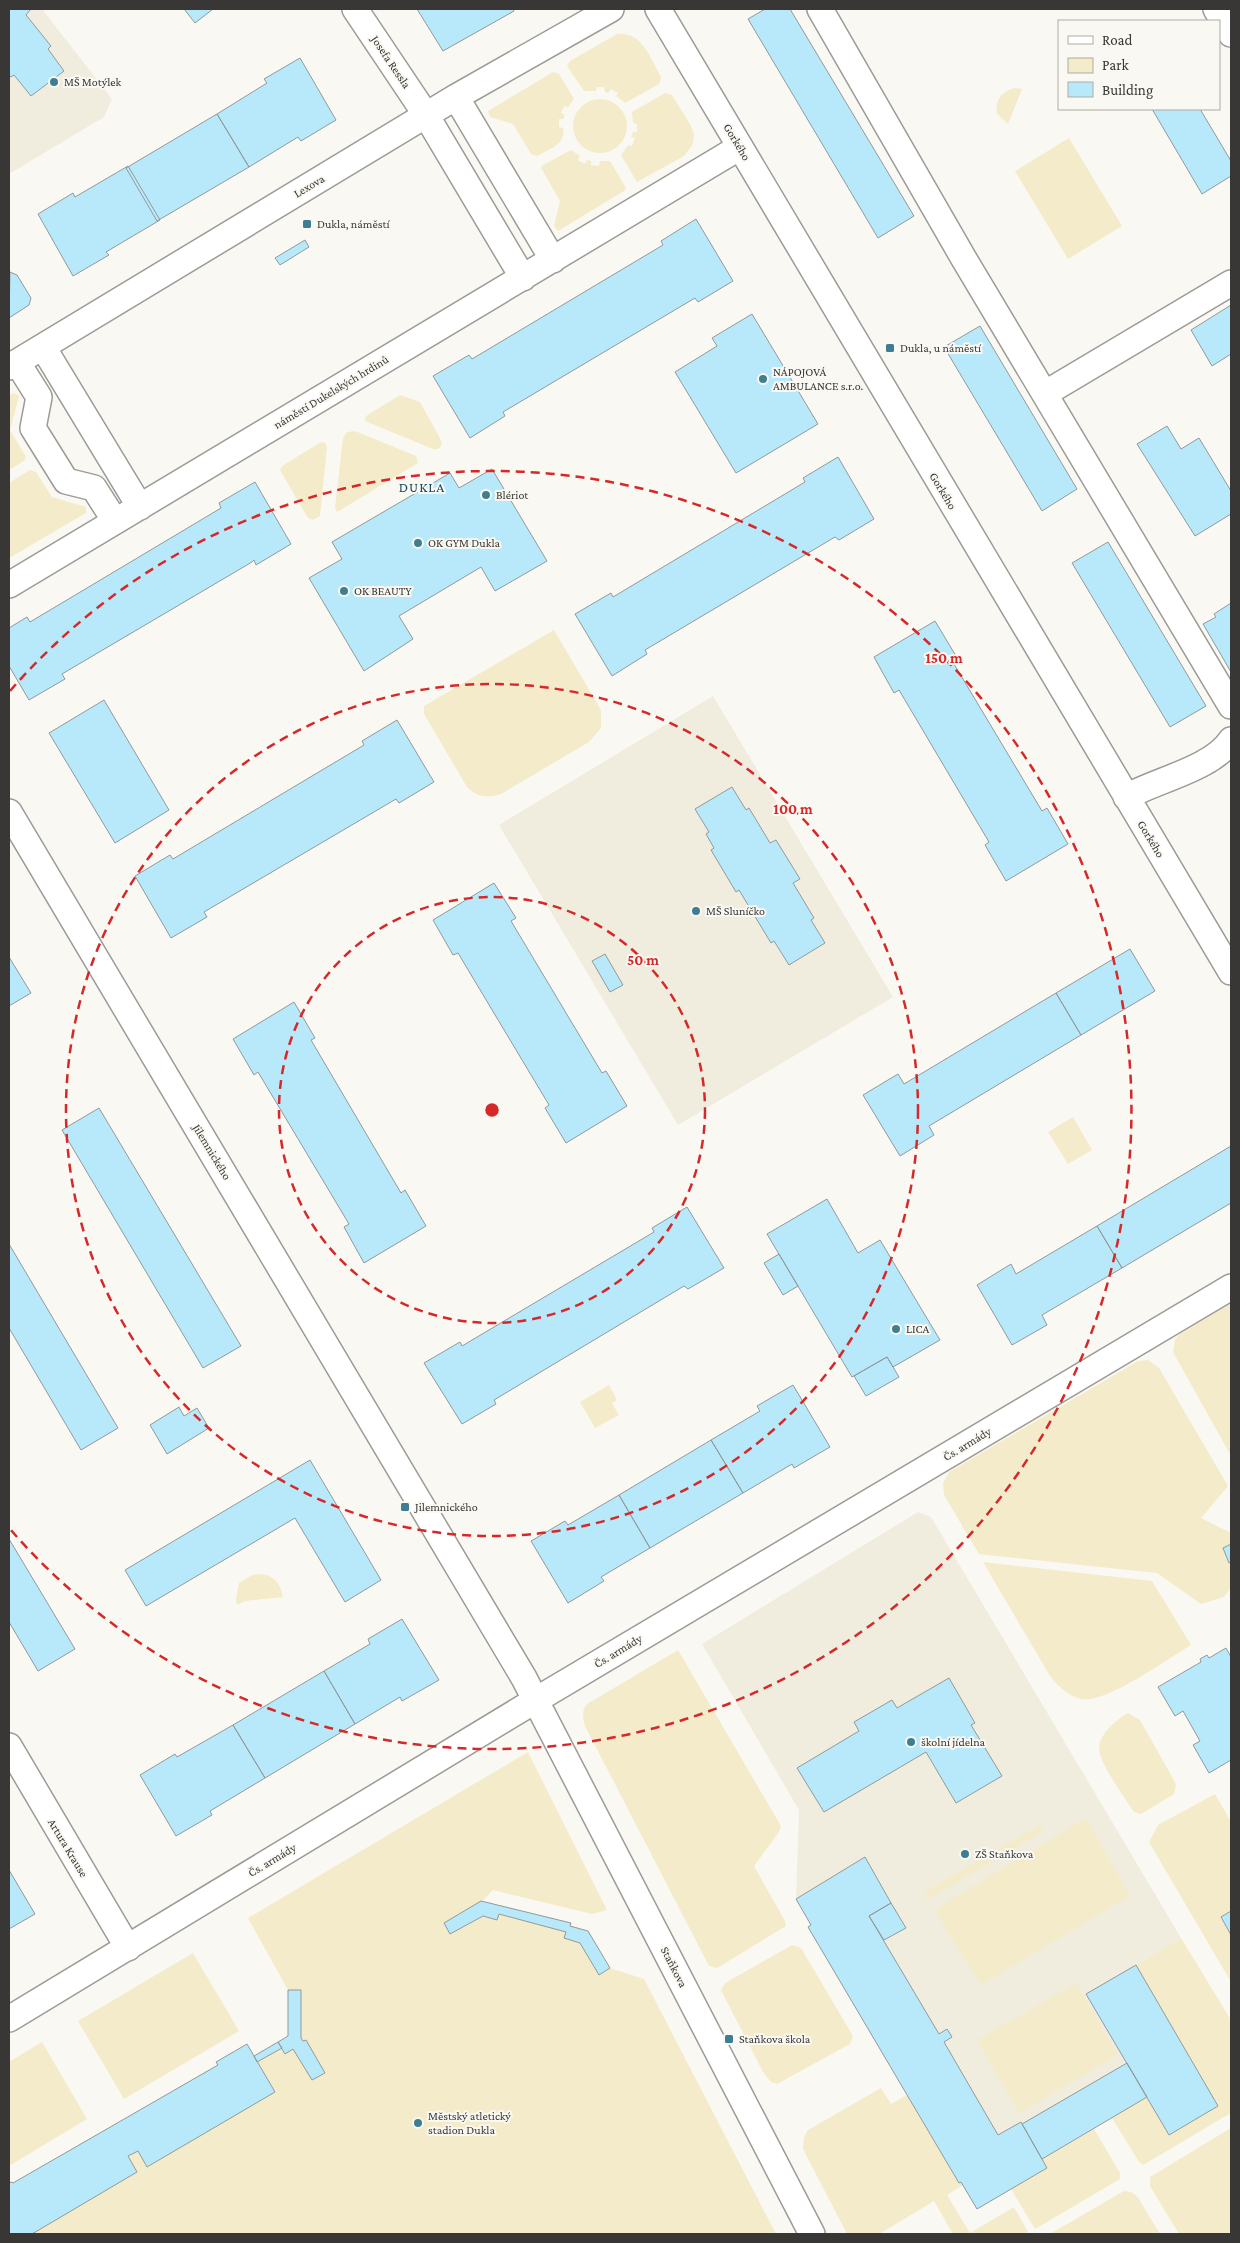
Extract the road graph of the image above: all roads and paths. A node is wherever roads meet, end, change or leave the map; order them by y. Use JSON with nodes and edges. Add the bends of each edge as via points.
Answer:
{"nodes":[{"id":1,"x":355,"y":9,"type":"edge"},
{"id":2,"x":611,"y":9,"type":"edge"},
{"id":3,"x":658,"y":9,"type":"edge"},
{"id":4,"x":1216,"y":9,"type":"edge"},
{"id":5,"x":827,"y":11,"type":"edge"},
{"id":6,"x":1231,"y":34,"type":"edge"},
{"id":7,"x":456,"y":97,"type":"junction"},
{"id":8,"x":426,"y":116,"type":"junction"},
{"id":9,"x":740,"y":147,"type":"junction"},
{"id":10,"x":553,"y":260,"type":"junction"},
{"id":11,"x":523,"y":278,"type":"junction"},
{"id":12,"x":1231,"y":283,"type":"edge"},
{"id":13,"x":43,"y":346,"type":"junction"},
{"id":14,"x":13,"y":364,"type":"edge"},
{"id":15,"x":1046,"y":393,"type":"junction"},
{"id":16,"x":140,"y":507,"type":"junction"},
{"id":17,"x":115,"y":521,"type":"junction"},
{"id":18,"x":9,"y":585,"type":"edge"},
{"id":19,"x":1231,"y":706,"type":"edge"},
{"id":20,"x":1231,"y":740,"type":"edge"},
{"id":21,"x":1126,"y":797,"type":"junction"},
{"id":22,"x":9,"y":812,"type":"edge"},
{"id":23,"x":1231,"y":972,"type":"edge"},
{"id":24,"x":1231,"y":1287,"type":"edge"},
{"id":25,"x":536,"y":1700,"type":"junction"},
{"id":26,"x":9,"y":1746,"type":"edge"},
{"id":27,"x":128,"y":1948,"type":"junction"},
{"id":28,"x":9,"y":2019,"type":"edge"},
{"id":29,"x":812,"y":2234,"type":"edge"}],
"edges":[{"from":1,"to":8,"type":"street","name":"Josefa Ressla"},
{"from":2,"to":7,"type":"street","name":"Lexova"},
{"from":3,"to":9,"type":"street","name":"Gorkého"},
{"from":4,"to":6,"type":"street"},
{"from":5,"to":15,"type":"street","via":[[964,259]]},
{"from":7,"to":8,"type":"street","name":"Lexova"},
{"from":7,"to":10,"type":"street"},
{"from":8,"to":11,"type":"street"},
{"from":8,"to":13,"type":"street","name":"Lexova"},
{"from":9,"to":10,"type":"street","name":"náměstí Dukelských hrdinů"},
{"from":9,"to":21,"type":"street","name":"Gorkého"},
{"from":10,"to":11,"type":"street","name":"náměstí Dukelských hrdinů"},
{"from":11,"to":16,"type":"street","name":"náměstí Dukelských hrdinů"},
{"from":12,"to":15,"type":"street"},
{"from":13,"to":14,"type":"street","name":"Lexova"},
{"from":13,"to":16,"type":"street"},
{"from":14,"to":17,"type":"street","via":[[39,397],[33,428],[66,481],[94,488]]},
{"from":15,"to":19,"type":"street"},
{"from":16,"to":17,"type":"street","name":"náměstí Dukelských hrdinů"},
{"from":17,"to":18,"type":"street","name":"náměstí Dukelských hrdinů"},
{"from":20,"to":21,"type":"street","via":[[1218,756]]},
{"from":21,"to":23,"type":"street","name":"Gorkého"},
{"from":22,"to":25,"type":"street","name":"Jilemnického","via":[[458,1563]]},
{"from":24,"to":25,"type":"street","name":"Čs. armády"},
{"from":25,"to":27,"type":"street","name":"Čs. armády"},
{"from":25,"to":29,"type":"street","name":"Staňkova"},
{"from":26,"to":27,"type":"street","name":"Artura Krause"},
{"from":27,"to":28,"type":"street","name":"Čs. armády"}]}
